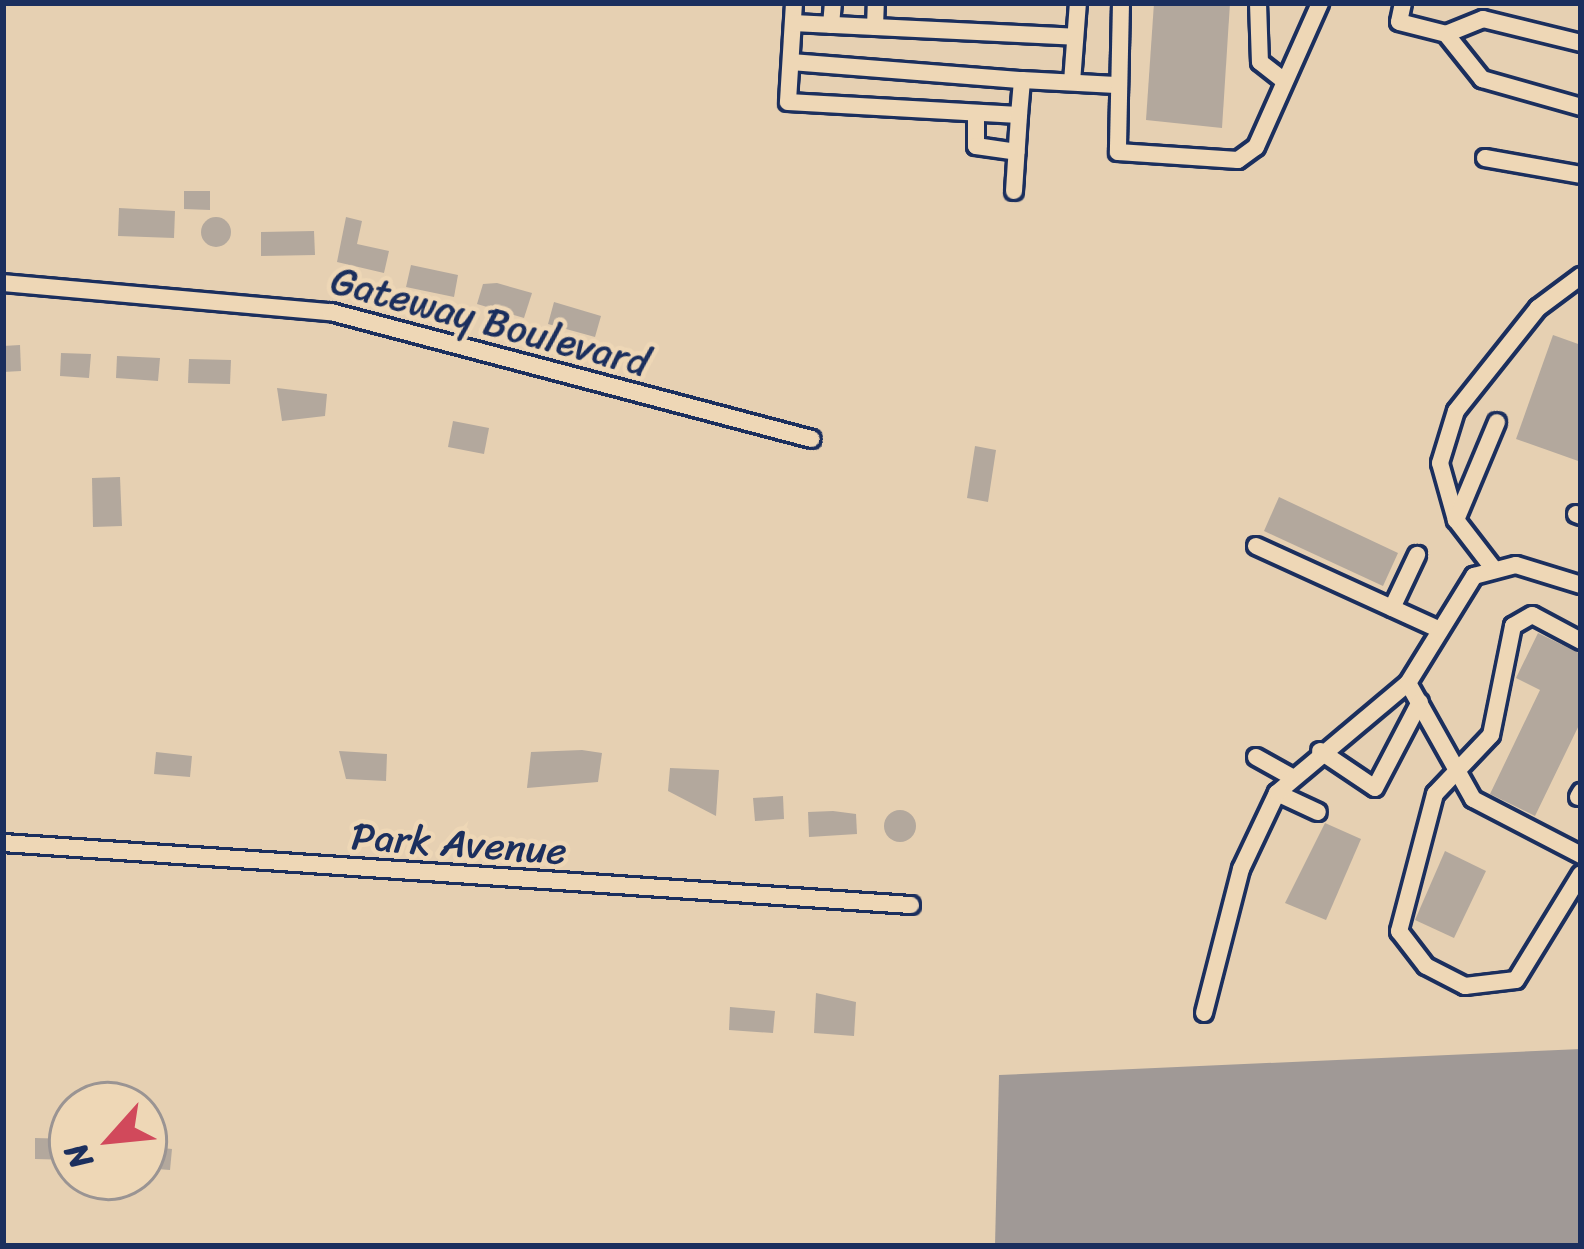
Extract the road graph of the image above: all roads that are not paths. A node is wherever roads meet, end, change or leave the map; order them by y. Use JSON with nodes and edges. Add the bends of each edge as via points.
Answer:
{"nodes":[{"id":1,"x":794,"y":3,"type":"edge"},
{"id":2,"x":833,"y":3,"type":"edge"},
{"id":3,"x":876,"y":3,"type":"edge"},
{"id":4,"x":1078,"y":3,"type":"edge"},
{"id":5,"x":1121,"y":3,"type":"edge"},
{"id":6,"x":1258,"y":3,"type":"edge"},
{"id":7,"x":1320,"y":3,"type":"edge"},
{"id":8,"x":1403,"y":3,"type":"edge"},
{"id":9,"x":793,"y":23,"type":"junction"},
{"id":10,"x":831,"y":26,"type":"junction"},
{"id":11,"x":875,"y":27,"type":"junction"},
{"id":12,"x":1446,"y":34,"type":"junction"},
{"id":13,"x":1075,"y":37,"type":"junction"},
{"id":14,"x":1581,"y":43,"type":"edge"},
{"id":15,"x":790,"y":62,"type":"junction"},
{"id":16,"x":1022,"y":80,"type":"junction"},
{"id":17,"x":1284,"y":80,"type":"junction"},
{"id":18,"x":1072,"y":82,"type":"junction"},
{"id":19,"x":1117,"y":85,"type":"junction"},
{"id":20,"x":1581,"y":107,"type":"edge"},
{"id":21,"x":976,"y":113,"type":"junction"},
{"id":22,"x":1019,"y":115,"type":"junction"},
{"id":23,"x":1016,"y":152,"type":"junction"},
{"id":24,"x":1485,"y":158,"type":"dead end"},
{"id":25,"x":1581,"y":175,"type":"edge"},
{"id":26,"x":1014,"y":191,"type":"dead end"},
{"id":27,"x":1581,"y":276,"type":"edge"},
{"id":28,"x":3,"y":283,"type":"edge"},
{"id":29,"x":1497,"y":422,"type":"dead end"},
{"id":30,"x":812,"y":439,"type":"dead end"},
{"id":31,"x":1456,"y":520,"type":"junction"},
{"id":32,"x":1256,"y":546,"type":"dead end"},
{"id":33,"x":1417,"y":555,"type":"dead end"},
{"id":34,"x":1493,"y":568,"type":"junction"},
{"id":35,"x":1581,"y":585,"type":"edge"},
{"id":36,"x":1392,"y":608,"type":"junction"},
{"id":37,"x":1438,"y":629,"type":"junction"},
{"id":38,"x":1581,"y":641,"type":"edge"},
{"id":39,"x":1408,"y":683,"type":"junction"},
{"id":40,"x":1420,"y":702,"type":"junction"},
{"id":41,"x":1320,"y":752,"type":"junction"},
{"id":42,"x":1256,"y":757,"type":"dead end"},
{"id":43,"x":1457,"y":771,"type":"junction"},
{"id":44,"x":1292,"y":777,"type":"junction"},
{"id":45,"x":1277,"y":793,"type":"junction"},
{"id":46,"x":1318,"y":812,"type":"dead end"},
{"id":47,"x":3,"y":843,"type":"edge"},
{"id":48,"x":1581,"y":855,"type":"edge"},
{"id":49,"x":1581,"y":874,"type":"edge"},
{"id":50,"x":911,"y":905,"type":"dead end"},
{"id":51,"x":1204,"y":1013,"type":"dead end"}],
"edges":[{"from":1,"to":9,"type":"street"},
{"from":2,"to":10,"type":"street"},
{"from":3,"to":11,"type":"street"},
{"from":4,"to":13,"type":"street"},
{"from":5,"to":19,"type":"street"},
{"from":6,"to":17,"type":"street","via":[[1260,62]]},
{"from":7,"to":17,"type":"street"},
{"from":8,"to":12,"type":"street","via":[[1400,22]]},
{"from":9,"to":10,"type":"street"},
{"from":9,"to":15,"type":"street"},
{"from":10,"to":11,"type":"street"},
{"from":11,"to":13,"type":"street"},
{"from":12,"to":14,"type":"street","via":[[1483,19]]},
{"from":12,"to":20,"type":"street","via":[[1481,79]]},
{"from":13,"to":18,"type":"street"},
{"from":15,"to":16,"type":"street"},
{"from":15,"to":21,"type":"street","via":[[788,101]]},
{"from":16,"to":18,"type":"street"},
{"from":16,"to":22,"type":"street"},
{"from":17,"to":19,"type":"street","via":[[1256,147],[1238,160],[1118,152]]},
{"from":18,"to":19,"type":"street"},
{"from":21,"to":22,"type":"street"},
{"from":21,"to":23,"type":"street","via":[[976,146]]},
{"from":22,"to":23,"type":"street"},
{"from":23,"to":26,"type":"street"},
{"from":24,"to":25,"type":"street"},
{"from":27,"to":31,"type":"street","via":[[1538,308],[1464,397],[1440,463]]},
{"from":28,"to":30,"type":"street","name":"Gateway Boulevard","via":[[331,312]]},
{"from":29,"to":31,"type":"street"},
{"from":31,"to":34,"type":"street"},
{"from":32,"to":36,"type":"street"},
{"from":33,"to":36,"type":"street"},
{"from":34,"to":35,"type":"street"},
{"from":34,"to":37,"type":"street","via":[[1469,581]]},
{"from":36,"to":37,"type":"street"},
{"from":37,"to":39,"type":"street"},
{"from":38,"to":43,"type":"street","via":[[1520,618],[1501,658],[1491,736]]},
{"from":39,"to":40,"type":"street"},
{"from":39,"to":41,"type":"street"},
{"from":40,"to":41,"type":"street","via":[[1375,788]]},
{"from":40,"to":43,"type":"street"},
{"from":41,"to":44,"type":"street"},
{"from":42,"to":44,"type":"street"},
{"from":43,"to":48,"type":"street","via":[[1473,799]]},
{"from":43,"to":49,"type":"street","via":[[1436,794],[1431,842],[1402,914],[1406,945],[1426,966],[1465,986],[1516,980]]},
{"from":44,"to":45,"type":"street"},
{"from":45,"to":46,"type":"street"},
{"from":45,"to":51,"type":"street","via":[[1241,868]]},
{"from":47,"to":50,"type":"street","name":"Park Avenue"}]}
